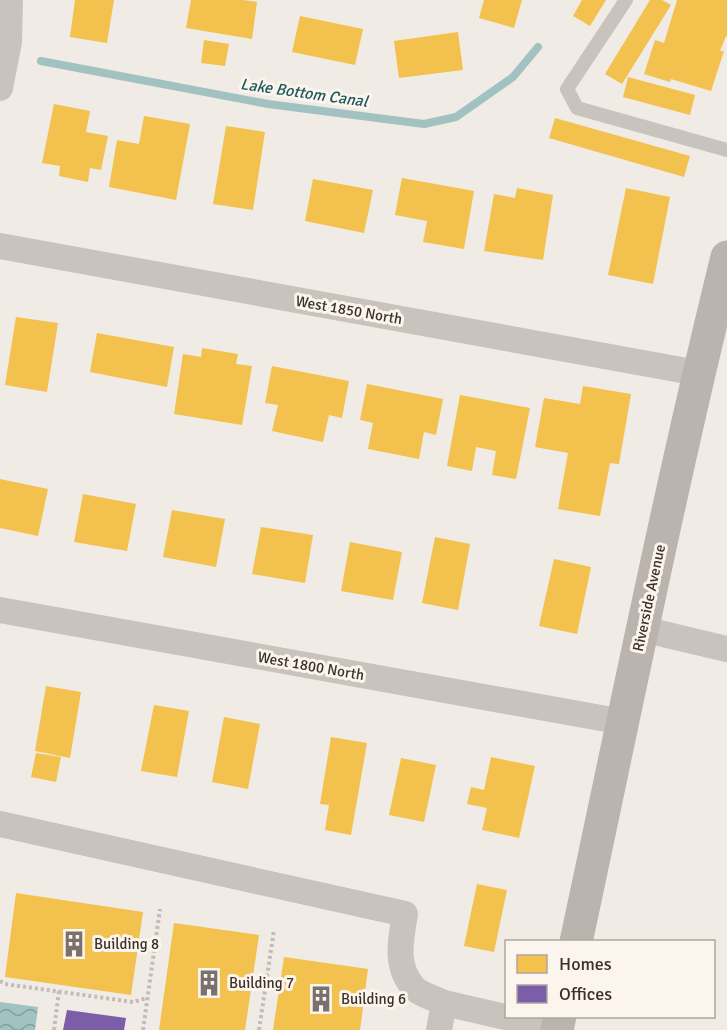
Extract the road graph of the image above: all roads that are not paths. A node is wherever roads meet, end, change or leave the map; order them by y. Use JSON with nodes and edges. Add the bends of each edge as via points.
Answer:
{"nodes":[{"id":1,"x":10,"y":0,"type":"edge"},
{"id":2,"x":626,"y":0,"type":"edge"},
{"id":3,"x":0,"y":88,"type":"edge"},
{"id":4,"x":727,"y":150,"type":"edge"},
{"id":5,"x":0,"y":246,"type":"edge"},
{"id":6,"x":727,"y":256,"type":"edge"},
{"id":7,"x":698,"y":373,"type":"junction"},
{"id":8,"x":0,"y":610,"type":"edge"},
{"id":9,"x":642,"y":629,"type":"junction"},
{"id":10,"x":727,"y":649,"type":"edge"},
{"id":11,"x":623,"y":722,"type":"junction"},
{"id":12,"x":0,"y":824,"type":"edge"},
{"id":13,"x":576,"y":940,"type":"edge"},
{"id":14,"x":444,"y":1003,"type":"junction"},
{"id":15,"x":505,"y":1015,"type":"edge"},
{"id":16,"x":520,"y":1018,"type":"edge"},
{"id":17,"x":560,"y":1026,"type":"edge"},
{"id":18,"x":439,"y":1030,"type":"edge"}],
"edges":[{"from":1,"to":3,"type":"street","via":[[9,42]]},
{"from":2,"to":4,"type":"lane","via":[[567,89],[577,108]]},
{"from":5,"to":7,"type":"street","name":"West 1850 North"},
{"from":6,"to":7,"type":"street","name":"Riverside Avenue"},
{"from":7,"to":9,"type":"street","name":"Riverside Avenue"},
{"from":8,"to":11,"type":"street","name":"West 1800 North"},
{"from":9,"to":10,"type":"street"},
{"from":9,"to":11,"type":"street","name":"Riverside Avenue"},
{"from":11,"to":13,"type":"street","name":"Riverside Avenue"},
{"from":12,"to":14,"type":"street","via":[[405,914],[400,952],[404,972],[416,989]]},
{"from":14,"to":15,"type":"street"},
{"from":14,"to":18,"type":"street"},
{"from":16,"to":17,"type":"street"}]}
